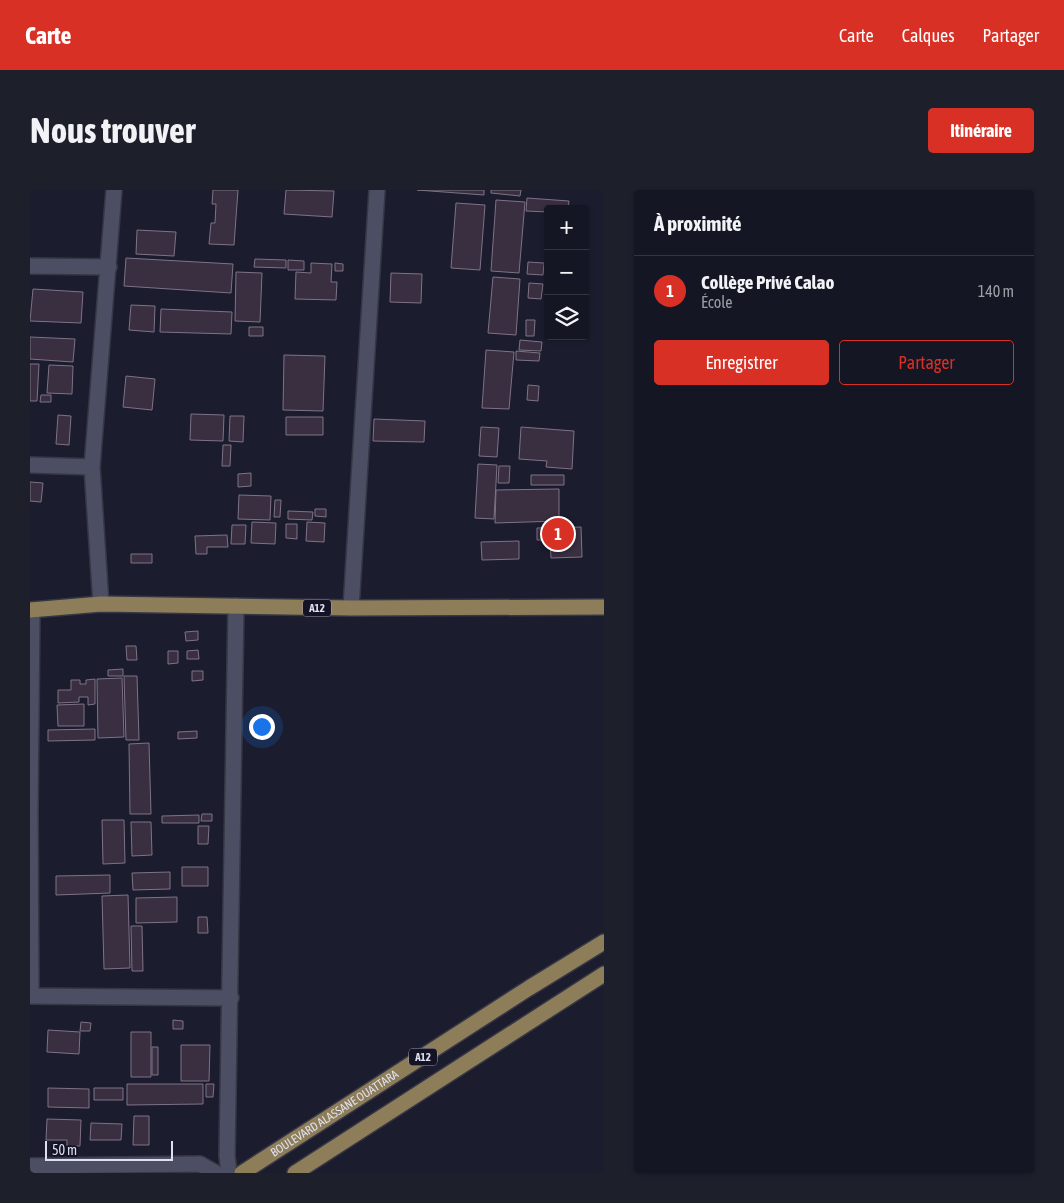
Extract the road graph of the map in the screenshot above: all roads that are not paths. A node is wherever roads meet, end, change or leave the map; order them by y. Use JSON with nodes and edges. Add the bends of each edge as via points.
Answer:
{"nodes":[{"id":1,"x":114,"y":190,"type":"edge"},
{"id":2,"x":376,"y":190,"type":"edge"},
{"id":3,"x":30,"y":266,"type":"edge"},
{"id":4,"x":109,"y":267,"type":"junction"},
{"id":5,"x":30,"y":465,"type":"edge"},
{"id":6,"x":92,"y":467,"type":"junction"},
{"id":7,"x":101,"y":604,"type":"junction"},
{"id":8,"x":236,"y":606,"type":"junction"},
{"id":9,"x":604,"y":606,"type":"edge"},
{"id":10,"x":351,"y":608,"type":"junction"},
{"id":11,"x":31,"y":610,"type":"edge"},
{"id":12,"x":604,"y":942,"type":"edge"},
{"id":13,"x":604,"y":974,"type":"edge"},
{"id":14,"x":31,"y":996,"type":"edge"},
{"id":15,"x":231,"y":998,"type":"junction"},
{"id":16,"x":30,"y":1166,"type":"edge"},
{"id":17,"x":216,"y":1173,"type":"edge"},
{"id":18,"x":229,"y":1173,"type":"edge"},
{"id":19,"x":242,"y":1173,"type":"edge"},
{"id":20,"x":295,"y":1173,"type":"edge"}],
"edges":[{"from":1,"to":4,"type":"street"},
{"from":2,"to":10,"type":"street"},
{"from":3,"to":4,"type":"street"},
{"from":4,"to":6,"type":"street"},
{"from":5,"to":6,"type":"street"},
{"from":6,"to":7,"type":"street"},
{"from":7,"to":8,"type":"main road","number":"A12"},
{"from":7,"to":11,"type":"main road","number":"A12"},
{"from":8,"to":10,"type":"main road","number":"A12"},
{"from":8,"to":15,"type":"street"},
{"from":9,"to":10,"type":"main road","number":"A12"},
{"from":11,"to":14,"type":"street"},
{"from":12,"to":19,"type":"main road","name":"BOULEVARD ALASSANE OUATTARA","number":"A12"},
{"from":13,"to":20,"type":"main road","number":"A12"},
{"from":14,"to":15,"type":"street"},
{"from":15,"to":18,"type":"street"},
{"from":16,"to":17,"type":"street","via":[[200,1164]]}]}
